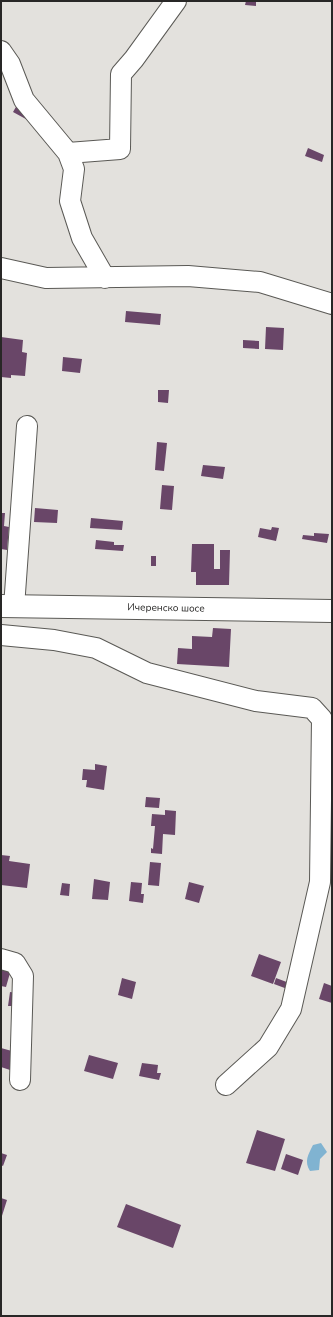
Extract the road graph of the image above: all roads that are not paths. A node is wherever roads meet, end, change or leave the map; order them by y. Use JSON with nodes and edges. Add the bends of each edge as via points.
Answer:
{"nodes":[{"id":1,"x":176,"y":1,"type":"edge"},
{"id":2,"x":1,"y":51,"type":"edge"},
{"id":3,"x":68,"y":153,"type":"junction"},
{"id":4,"x":1,"y":268,"type":"edge"},
{"id":5,"x":105,"y":278,"type":"junction"},
{"id":6,"x":332,"y":304,"type":"edge"},
{"id":7,"x":27,"y":426,"type":"dead end"},
{"id":8,"x":8,"y":606,"type":"edge"},
{"id":9,"x":332,"y":611,"type":"edge"},
{"id":10,"x":1,"y":635,"type":"edge"},
{"id":11,"x":1,"y":959,"type":"edge"},
{"id":12,"x":20,"y":1080,"type":"dead end"},
{"id":13,"x":226,"y":1086,"type":"dead end"}],
"edges":[{"from":1,"to":3,"type":"street","via":[[121,74],[120,149]]},
{"from":2,"to":3,"type":"street","via":[[10,64],[24,100]]},
{"from":3,"to":5,"type":"street","via":[[74,170],[70,201],[82,238]]},
{"from":4,"to":5,"type":"street","via":[[46,278]]},
{"from":5,"to":6,"type":"street","via":[[188,276],[260,282]]},
{"from":7,"to":8,"type":"street"},
{"from":8,"to":9,"type":"street","name":"Ичеренско шосе"},
{"from":10,"to":13,"type":"street","via":[[54,640],[96,648],[147,673],[256,702],[312,708],[322,719],[320,882],[291,1009],[268,1047]]},
{"from":11,"to":12,"type":"street","via":[[15,963],[23,976]]}]}
